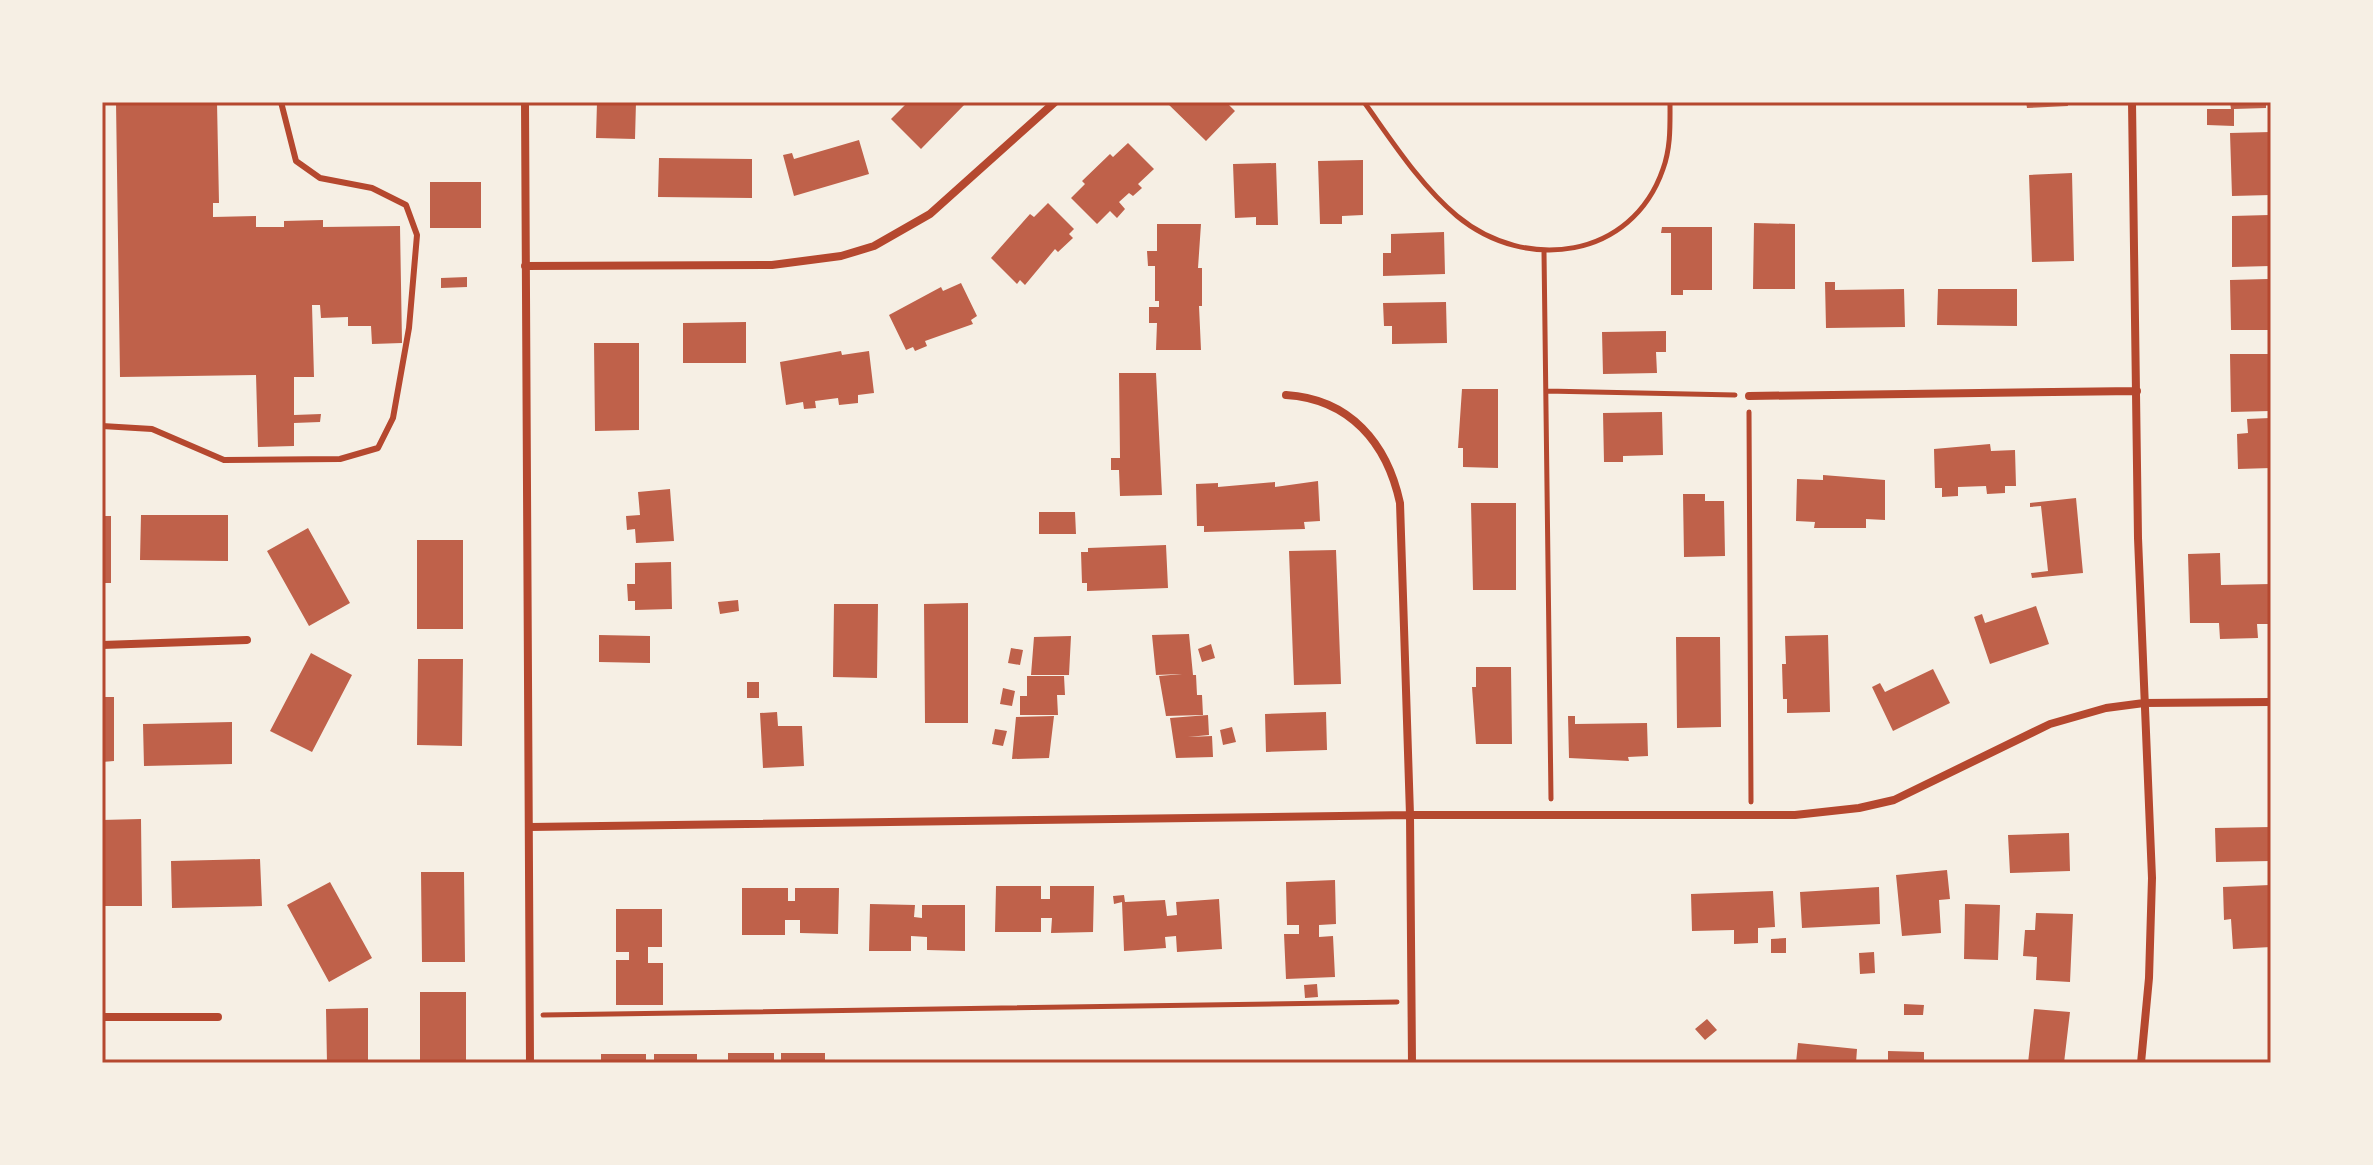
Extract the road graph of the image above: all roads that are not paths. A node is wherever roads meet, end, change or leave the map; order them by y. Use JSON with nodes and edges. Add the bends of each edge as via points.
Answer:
{"nodes":[{"id":1,"x":281,"y":102,"type":"edge"},
{"id":2,"x":525,"y":102,"type":"edge"},
{"id":3,"x":1055,"y":102,"type":"edge"},
{"id":4,"x":2132,"y":102,"type":"edge"},
{"id":5,"x":525,"y":266,"type":"junction"},
{"id":6,"x":2137,"y":391,"type":"junction"},
{"id":7,"x":1286,"y":395,"type":"dead end"},
{"id":8,"x":1749,"y":396,"type":"road end"},
{"id":9,"x":102,"y":426,"type":"edge"},
{"id":10,"x":247,"y":640,"type":"dead end"},
{"id":11,"x":102,"y":645,"type":"edge"},
{"id":12,"x":2271,"y":702,"type":"edge"},
{"id":13,"x":2144,"y":703,"type":"junction"},
{"id":14,"x":1410,"y":815,"type":"junction"},
{"id":15,"x":530,"y":827,"type":"junction"},
{"id":16,"x":102,"y":1017,"type":"edge"},
{"id":17,"x":218,"y":1017,"type":"dead end"},
{"id":18,"x":530,"y":1063,"type":"edge"},
{"id":19,"x":1412,"y":1063,"type":"edge"},
{"id":20,"x":2141,"y":1063,"type":"edge"}],
"edges":[{"from":1,"to":9,"type":"lane","via":[[296,161],[320,178],[372,188],[406,205],[417,235],[409,328],[393,418],[378,448],[340,459],[224,460],[152,429]]},
{"from":2,"to":5,"type":"street"},
{"from":3,"to":5,"type":"street","via":[[930,214],[863,249],[772,265]]},
{"from":4,"to":6,"type":"street"},
{"from":5,"to":15,"type":"street"},
{"from":6,"to":8,"type":"street"},
{"from":6,"to":13,"type":"street"},
{"from":7,"to":14,"type":"street","via":[[1323,403],[1359,423],[1395,478]]},
{"from":10,"to":11,"type":"street"},
{"from":12,"to":13,"type":"street"},
{"from":13,"to":14,"type":"street","via":[[2050,724],[1894,800],[1859,808],[1795,815]]},
{"from":13,"to":20,"type":"street","via":[[2152,878]]},
{"from":14,"to":15,"type":"street"},
{"from":14,"to":19,"type":"street"},
{"from":15,"to":18,"type":"street"},
{"from":16,"to":17,"type":"street"}]}
